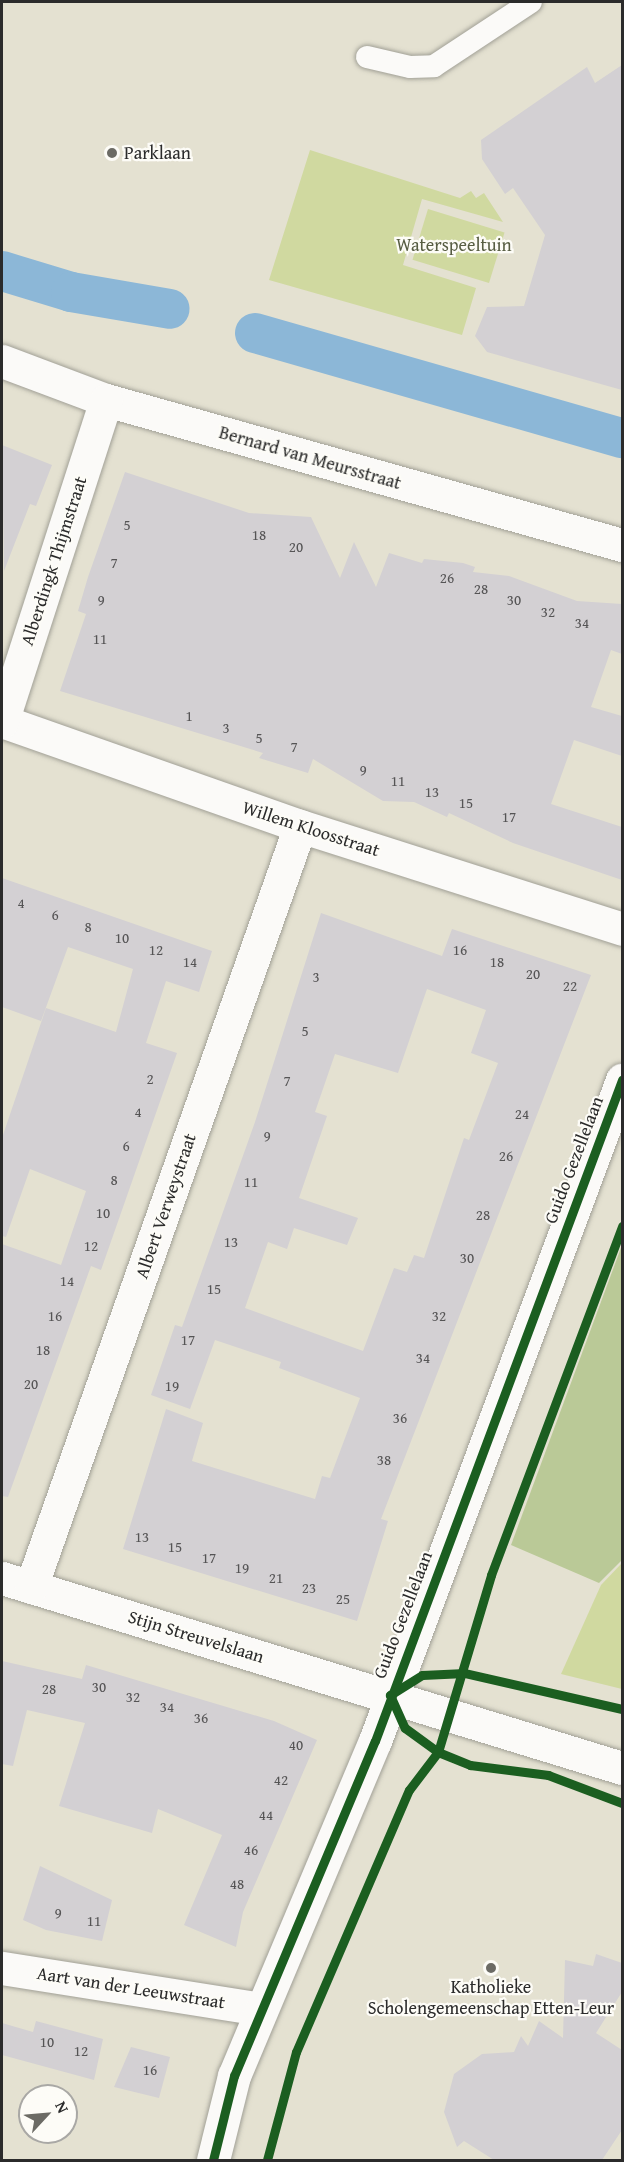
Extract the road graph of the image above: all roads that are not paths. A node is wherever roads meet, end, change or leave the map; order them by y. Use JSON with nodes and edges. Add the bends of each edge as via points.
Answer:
{"nodes":[{"id":1,"x":531,"y":2,"type":"edge"},
{"id":2,"x":367,"y":57,"type":"dead end"},
{"id":3,"x":2,"y":361,"type":"edge"},
{"id":4,"x":106,"y":400,"type":"junction"},
{"id":5,"x":622,"y":544,"type":"edge"},
{"id":6,"x":2,"y":721,"type":"edge"},
{"id":7,"x":300,"y":826,"type":"junction"},
{"id":8,"x":622,"y":929,"type":"edge"},
{"id":9,"x":622,"y":1080,"type":"edge"},
{"id":10,"x":16,"y":1582,"type":"edge"},
{"id":11,"x":390,"y":1695,"type":"junction"},
{"id":12,"x":622,"y":1768,"type":"edge"},
{"id":13,"x":2,"y":1968,"type":"edge"},
{"id":14,"x":260,"y":2009,"type":"junction"},
{"id":15,"x":213,"y":2160,"type":"edge"}],
"edges":[{"from":1,"to":2,"type":"lane","via":[[434,66],[410,67]]},
{"from":3,"to":4,"type":"street","name":"Bernard van Meursstraat"},
{"from":4,"to":5,"type":"street","name":"Bernard van Meursstraat"},
{"from":4,"to":6,"type":"street","name":"Alberdingk Thijmstraat"},
{"from":6,"to":7,"type":"street","name":"Willem Kloosstraat"},
{"from":7,"to":8,"type":"street","name":"Willem Kloosstraat"},
{"from":7,"to":10,"type":"street","name":"Albert Verweystraat"},
{"from":9,"to":11,"type":"street","name":"Guido Gezellelaan"},
{"from":10,"to":11,"type":"street","name":"Stijn Streuvelslaan"},
{"from":11,"to":12,"type":"street","name":"Stijn Streuvelslaan"},
{"from":11,"to":14,"type":"street","name":"Guido Gezellelaan"},
{"from":13,"to":14,"type":"street","name":"Aart van der Leeuwstraat"},
{"from":14,"to":15,"type":"street","name":"Guido Gezellelaan","via":[[234,2076]]}]}
